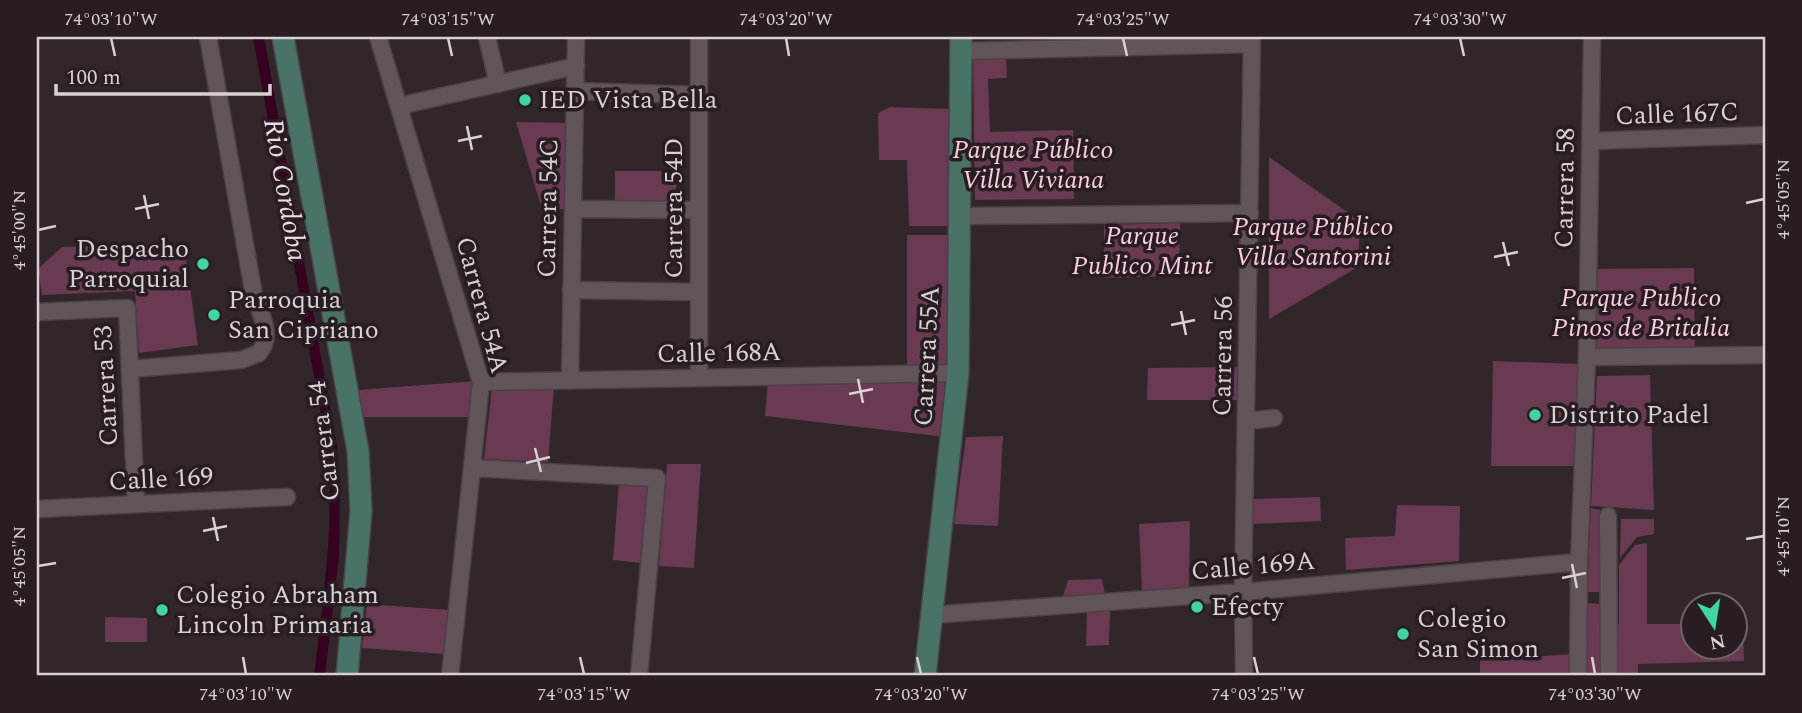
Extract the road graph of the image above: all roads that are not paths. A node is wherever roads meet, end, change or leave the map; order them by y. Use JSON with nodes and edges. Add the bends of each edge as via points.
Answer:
{"nodes":[{"id":1,"x":208,"y":37,"type":"edge"},
{"id":2,"x":283,"y":37,"type":"edge"},
{"id":3,"x":378,"y":37,"type":"edge"},
{"id":4,"x":487,"y":37,"type":"edge"},
{"id":5,"x":576,"y":37,"type":"edge"},
{"id":6,"x":698,"y":37,"type":"edge"},
{"id":7,"x":1592,"y":37,"type":"edge"},
{"id":8,"x":1252,"y":40,"type":"edge"},
{"id":9,"x":961,"y":44,"type":"edge"},
{"id":10,"x":576,"y":66,"type":"junction"},
{"id":11,"x":498,"y":84,"type":"junction"},
{"id":12,"x":575,"y":91,"type":"junction"},
{"id":13,"x":699,"y":95,"type":"junction"},
{"id":14,"x":399,"y":106,"type":"junction"},
{"id":15,"x":1765,"y":135,"type":"edge"},
{"id":16,"x":1590,"y":141,"type":"junction"},
{"id":17,"x":573,"y":209,"type":"junction"},
{"id":18,"x":699,"y":210,"type":"junction"},
{"id":19,"x":1250,"y":213,"type":"junction"},
{"id":20,"x":959,"y":216,"type":"junction"},
{"id":21,"x":572,"y":290,"type":"junction"},
{"id":22,"x":699,"y":292,"type":"junction"},
{"id":23,"x":37,"y":313,"type":"edge"},
{"id":24,"x":1764,"y":355,"type":"edge"},
{"id":25,"x":1587,"y":357,"type":"junction"},
{"id":26,"x":130,"y":369,"type":"junction"},
{"id":27,"x":958,"y":373,"type":"junction"},
{"id":28,"x":699,"y":378,"type":"junction"},
{"id":29,"x":570,"y":381,"type":"junction"},
{"id":30,"x":481,"y":382,"type":"junction"},
{"id":31,"x":1274,"y":418,"type":"dead end"},
{"id":32,"x":1246,"y":421,"type":"junction"},
{"id":33,"x":472,"y":468,"type":"junction"},
{"id":34,"x":287,"y":497,"type":"dead end"},
{"id":35,"x":136,"y":504,"type":"junction"},
{"id":36,"x":37,"y":509,"type":"edge"},
{"id":37,"x":1608,"y":516,"type":"dead end"},
{"id":38,"x":1580,"y":562,"type":"junction"},
{"id":39,"x":1243,"y":592,"type":"junction"},
{"id":40,"x":1579,"y":596,"type":"junction"},
{"id":41,"x":1608,"y":599,"type":"junction"},
{"id":42,"x":931,"y":615,"type":"junction"},
{"id":43,"x":348,"y":676,"type":"edge"},
{"id":44,"x":450,"y":676,"type":"edge"},
{"id":45,"x":639,"y":676,"type":"edge"},
{"id":46,"x":925,"y":676,"type":"edge"},
{"id":47,"x":1244,"y":676,"type":"edge"},
{"id":48,"x":1578,"y":676,"type":"edge"},
{"id":49,"x":1608,"y":676,"type":"edge"}],
"edges":[{"from":1,"to":26,"type":"street","via":[[254,295],[266,331],[264,348],[241,360]]},
{"from":2,"to":43,"type":"street","name":"Carrera 54","via":[[353,416],[360,477]]},
{"from":3,"to":14,"type":"street","name":"Carrera 54A"},
{"from":4,"to":11,"type":"street"},
{"from":5,"to":10,"type":"street","name":"Carrera 54C"},
{"from":6,"to":13,"type":"street","name":"Carrera 54D"},
{"from":7,"to":16,"type":"street","name":"Carrera 58"},
{"from":8,"to":9,"type":"street"},
{"from":8,"to":19,"type":"street","name":"Carrera 56"},
{"from":9,"to":20,"type":"street","name":"Carrera 55A"},
{"from":10,"to":11,"type":"street"},
{"from":10,"to":12,"type":"street","name":"Carrera 54C"},
{"from":11,"to":14,"type":"street"},
{"from":12,"to":13,"type":"street"},
{"from":12,"to":17,"type":"street","name":"Carrera 54C"},
{"from":13,"to":18,"type":"street","name":"Carrera 54D"},
{"from":14,"to":30,"type":"street","name":"Carrera 54A"},
{"from":15,"to":16,"type":"street","name":"Calle 167C"},
{"from":16,"to":25,"type":"street","name":"Carrera 58"},
{"from":17,"to":18,"type":"street"},
{"from":17,"to":21,"type":"street","name":"Carrera 54C"},
{"from":18,"to":22,"type":"street","name":"Carrera 54D"},
{"from":19,"to":20,"type":"street"},
{"from":19,"to":32,"type":"street","name":"Carrera 56"},
{"from":20,"to":27,"type":"street","name":"Carrera 55A"},
{"from":21,"to":22,"type":"street"},
{"from":21,"to":29,"type":"street","name":"Carrera 54C"},
{"from":22,"to":28,"type":"street","name":"Carrera 54D"},
{"from":23,"to":26,"type":"street","name":"Carrera 53","via":[[127,308]]},
{"from":24,"to":25,"type":"street"},
{"from":25,"to":38,"type":"street","name":"Carrera 58"},
{"from":26,"to":35,"type":"street","name":"Carrera 53"},
{"from":27,"to":28,"type":"street","name":"Calle 168A"},
{"from":27,"to":42,"type":"street","name":"Carrera 55A"},
{"from":28,"to":29,"type":"street","name":"Calle 168A"},
{"from":29,"to":30,"type":"street","name":"Calle 168A"},
{"from":30,"to":33,"type":"street","name":"Carrera 54A"},
{"from":31,"to":32,"type":"street"},
{"from":32,"to":39,"type":"street","name":"Carrera 56"},
{"from":33,"to":44,"type":"street","name":"Carrera 54A"},
{"from":33,"to":45,"type":"street","via":[[657,478]]},
{"from":34,"to":35,"type":"street","name":"Calle 169"},
{"from":35,"to":36,"type":"street","name":"Calle 169"},
{"from":37,"to":41,"type":"street"},
{"from":38,"to":39,"type":"street","name":"Calle 169A"},
{"from":38,"to":40,"type":"street","name":"Carrera 58"},
{"from":39,"to":42,"type":"street","name":"Calle 169A"},
{"from":39,"to":47,"type":"street","name":"Carrera 56"},
{"from":40,"to":41,"type":"street"},
{"from":40,"to":48,"type":"street","name":"Carrera 58"},
{"from":41,"to":49,"type":"street"},
{"from":42,"to":46,"type":"street","name":"Carrera 55A"}]}
